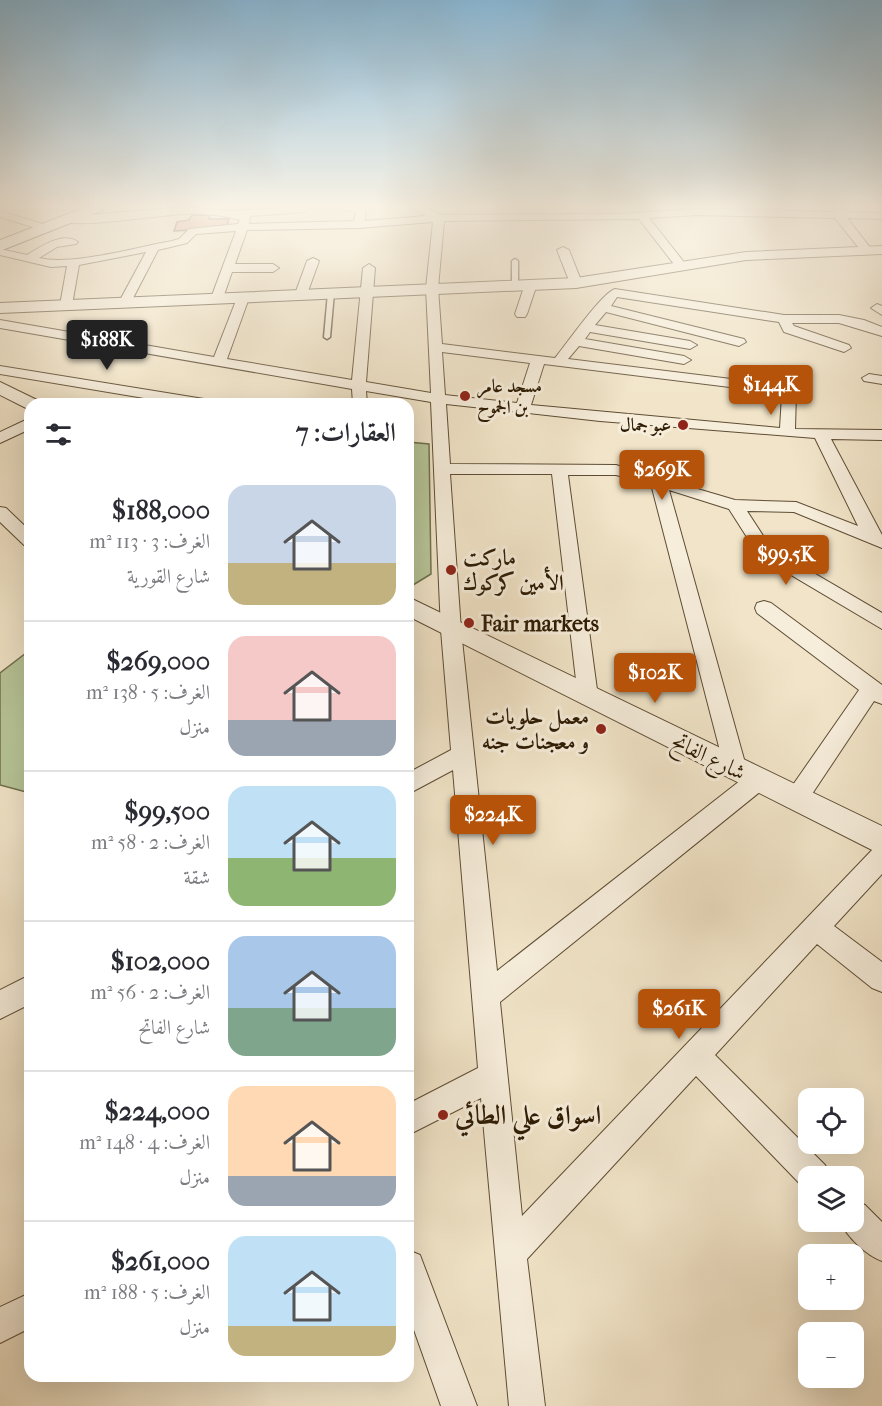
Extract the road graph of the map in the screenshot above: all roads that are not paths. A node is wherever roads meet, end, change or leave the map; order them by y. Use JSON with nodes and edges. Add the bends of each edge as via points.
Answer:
{"nodes":[{"id":1,"x":72,"y":273,"type":"edge"},
{"id":2,"x":141,"y":273,"type":"edge"},
{"id":3,"x":226,"y":273,"type":"edge"},
{"id":4,"x":309,"y":273,"type":"edge"},
{"id":5,"x":369,"y":273,"type":"edge"},
{"id":6,"x":434,"y":273,"type":"edge"},
{"id":7,"x":515,"y":273,"type":"edge"},
{"id":8,"x":572,"y":273,"type":"edge"},
{"id":9,"x":646,"y":273,"type":"edge"},
{"id":10,"x":628,"y":276,"type":"junction"},
{"id":11,"x":576,"y":283,"type":"junction"},
{"id":12,"x":531,"y":284,"type":"junction"},
{"id":13,"x":514,"y":285,"type":"junction"},
{"id":14,"x":432,"y":288,"type":"junction"},
{"id":15,"x":369,"y":291,"type":"junction"},
{"id":16,"x":331,"y":292,"type":"junction"},
{"id":17,"x":615,"y":293,"type":"junction"},
{"id":18,"x":301,"y":294,"type":"junction"},
{"id":19,"x":217,"y":298,"type":"junction"},
{"id":20,"x":243,"y":298,"type":"junction"},
{"id":21,"x":125,"y":302,"type":"junction"},
{"id":22,"x":66,"y":305,"type":"junction"},
{"id":23,"x":601,"y":307,"type":"junction"},
{"id":24,"x":0,"y":308,"type":"edge"},
{"id":25,"x":521,"y":314,"type":"dead end"},
{"id":26,"x":784,"y":319,"type":"junction"},
{"id":27,"x":0,"y":324,"type":"edge"},
{"id":28,"x":587,"y":328,"type":"junction"},
{"id":29,"x":882,"y":332,"type":"edge"},
{"id":30,"x":327,"y":338,"type":"dead end"},
{"id":31,"x":576,"y":341,"type":"junction"},
{"id":32,"x":740,"y":342,"type":"dead end"},
{"id":33,"x":690,"y":345,"type":"dead end"},
{"id":34,"x":435,"y":347,"type":"junction"},
{"id":35,"x":844,"y":348,"type":"dead end"},
{"id":36,"x":538,"y":360,"type":"junction"},
{"id":37,"x":684,"y":360,"type":"dead end"},
{"id":38,"x":219,"y":362,"type":"junction"},
{"id":39,"x":559,"y":362,"type":"junction"},
{"id":40,"x":0,"y":370,"type":"edge"},
{"id":41,"x":359,"y":386,"type":"junction"},
{"id":42,"x":0,"y":388,"type":"edge"},
{"id":43,"x":173,"y":398,"type":"edge"},
{"id":44,"x":360,"y":398,"type":"edge"},
{"id":45,"x":438,"y":399,"type":"junction"},
{"id":46,"x":24,"y":401,"type":"edge"},
{"id":47,"x":523,"y":408,"type":"junction"},
{"id":48,"x":24,"y":426,"type":"edge"},
{"id":49,"x":787,"y":433,"type":"junction"},
{"id":50,"x":820,"y":434,"type":"junction"},
{"id":51,"x":882,"y":435,"type":"edge"},
{"id":52,"x":0,"y":438,"type":"edge"},
{"id":53,"x":442,"y":469,"type":"junction"},
{"id":54,"x":559,"y":469,"type":"junction"},
{"id":55,"x":658,"y":481,"type":"junction"},
{"id":56,"x":735,"y":505,"type":"junction"},
{"id":57,"x":0,"y":513,"type":"edge"},
{"id":58,"x":24,"y":535,"type":"edge"},
{"id":59,"x":877,"y":539,"type":"edge"},
{"id":60,"x":764,"y":608,"type":"dead end"},
{"id":61,"x":414,"y":609,"type":"edge"},
{"id":62,"x":882,"y":622,"type":"edge"},
{"id":63,"x":451,"y":630,"type":"junction"},
{"id":64,"x":877,"y":692,"type":"edge"},
{"id":65,"x":588,"y":697,"type":"junction"},
{"id":66,"x":463,"y":754,"type":"junction"},
{"id":67,"x":747,"y":775,"type":"junction"},
{"id":68,"x":414,"y":781,"type":"edge"},
{"id":69,"x":796,"y":799,"type":"junction"},
{"id":70,"x":882,"y":841,"type":"edge"},
{"id":71,"x":882,"y":858,"type":"edge"},
{"id":72,"x":816,"y":927,"type":"junction"},
{"id":73,"x":882,"y":979,"type":"edge"},
{"id":74,"x":24,"y":991,"type":"edge"},
{"id":75,"x":486,"y":996,"type":"junction"},
{"id":76,"x":0,"y":1005,"type":"edge"},
{"id":77,"x":696,"y":1056,"type":"junction"},
{"id":78,"x":493,"y":1077,"type":"junction"},
{"id":79,"x":414,"y":1117,"type":"edge"},
{"id":80,"x":804,"y":1166,"type":"edge"},
{"id":81,"x":864,"y":1226,"type":"edge"},
{"id":82,"x":882,"y":1245,"type":"edge"},
{"id":83,"x":510,"y":1253,"type":"junction"},
{"id":84,"x":414,"y":1283,"type":"edge"},
{"id":85,"x":24,"y":1313,"type":"edge"},
{"id":86,"x":0,"y":1326,"type":"edge"},
{"id":87,"x":459,"y":1406,"type":"edge"},
{"id":88,"x":527,"y":1406,"type":"edge"}],
"edges":[{"from":1,"to":22,"type":"street"},
{"from":2,"to":21,"type":"street"},
{"from":3,"to":19,"type":"street"},
{"from":4,"to":18,"type":"street"},
{"from":5,"to":15,"type":"street"},
{"from":6,"to":14,"type":"street"},
{"from":7,"to":13,"type":"lane"},
{"from":8,"to":11,"type":"street"},
{"from":9,"to":10,"type":"street"},
{"from":10,"to":11,"type":"street"},
{"from":10,"to":17,"type":"street"},
{"from":11,"to":12,"type":"street"},
{"from":12,"to":13,"type":"street"},
{"from":12,"to":25,"type":"street"},
{"from":13,"to":14,"type":"street"},
{"from":14,"to":15,"type":"street"},
{"from":14,"to":34,"type":"street"},
{"from":15,"to":16,"type":"street"},
{"from":15,"to":41,"type":"street"},
{"from":16,"to":18,"type":"street"},
{"from":16,"to":30,"type":"lane"},
{"from":17,"to":23,"type":"street"},
{"from":17,"to":26,"type":"street"},
{"from":18,"to":20,"type":"street"},
{"from":19,"to":20,"type":"street"},
{"from":19,"to":21,"type":"street"},
{"from":20,"to":38,"type":"street"},
{"from":21,"to":22,"type":"street"},
{"from":22,"to":24,"type":"street"},
{"from":23,"to":28,"type":"street"},
{"from":23,"to":32,"type":"street"},
{"from":26,"to":29,"type":"street","via":[[839,319]]},
{"from":26,"to":35,"type":"street","via":[[789,329]]},
{"from":27,"to":38,"type":"street"},
{"from":28,"to":31,"type":"street"},
{"from":28,"to":33,"type":"street"},
{"from":31,"to":37,"type":"street"},
{"from":31,"to":39,"type":"street"},
{"from":34,"to":36,"type":"street"},
{"from":34,"to":45,"type":"street"},
{"from":36,"to":39,"type":"street"},
{"from":36,"to":47,"type":"street"},
{"from":38,"to":41,"type":"street"},
{"from":39,"to":49,"type":"street","via":[[781,388],[789,393]]},
{"from":40,"to":43,"type":"street"},
{"from":41,"to":44,"type":"street"},
{"from":41,"to":45,"type":"street"},
{"from":42,"to":46,"type":"street"},
{"from":45,"to":47,"type":"street"},
{"from":45,"to":53,"type":"street"},
{"from":47,"to":49,"type":"street"},
{"from":48,"to":52,"type":"street"},
{"from":49,"to":50,"type":"street"},
{"from":50,"to":51,"type":"street"},
{"from":50,"to":59,"type":"street"},
{"from":53,"to":54,"type":"street"},
{"from":53,"to":63,"type":"street"},
{"from":54,"to":55,"type":"street","via":[[616,470]]},
{"from":54,"to":65,"type":"street"},
{"from":55,"to":56,"type":"street"},
{"from":55,"to":67,"type":"street"},
{"from":56,"to":59,"type":"street","via":[[796,507]]},
{"from":56,"to":62,"type":"street","via":[[765,552]]},
{"from":57,"to":58,"type":"street"},
{"from":60,"to":64,"type":"street"},
{"from":61,"to":63,"type":"street","name":"شارع الفاتح"},
{"from":63,"to":65,"type":"street","name":"شارع الفاتح"},
{"from":63,"to":66,"type":"street"},
{"from":64,"to":69,"type":"street"},
{"from":65,"to":67,"type":"street","name":"شارع الفاتح"},
{"from":66,"to":68,"type":"street"},
{"from":66,"to":75,"type":"street"},
{"from":67,"to":69,"type":"street","name":"شارع الفاتح"},
{"from":67,"to":75,"type":"street"},
{"from":69,"to":70,"type":"street","name":"شارع الفاتح"},
{"from":71,"to":72,"type":"street"},
{"from":72,"to":73,"type":"street"},
{"from":72,"to":77,"type":"street"},
{"from":74,"to":76,"type":"street"},
{"from":75,"to":78,"type":"street"},
{"from":77,"to":80,"type":"street"},
{"from":77,"to":83,"type":"street"},
{"from":78,"to":79,"type":"street"},
{"from":78,"to":83,"type":"street"},
{"from":81,"to":82,"type":"street"},
{"from":83,"to":88,"type":"street"},
{"from":84,"to":87,"type":"street"},
{"from":85,"to":86,"type":"street"}]}
